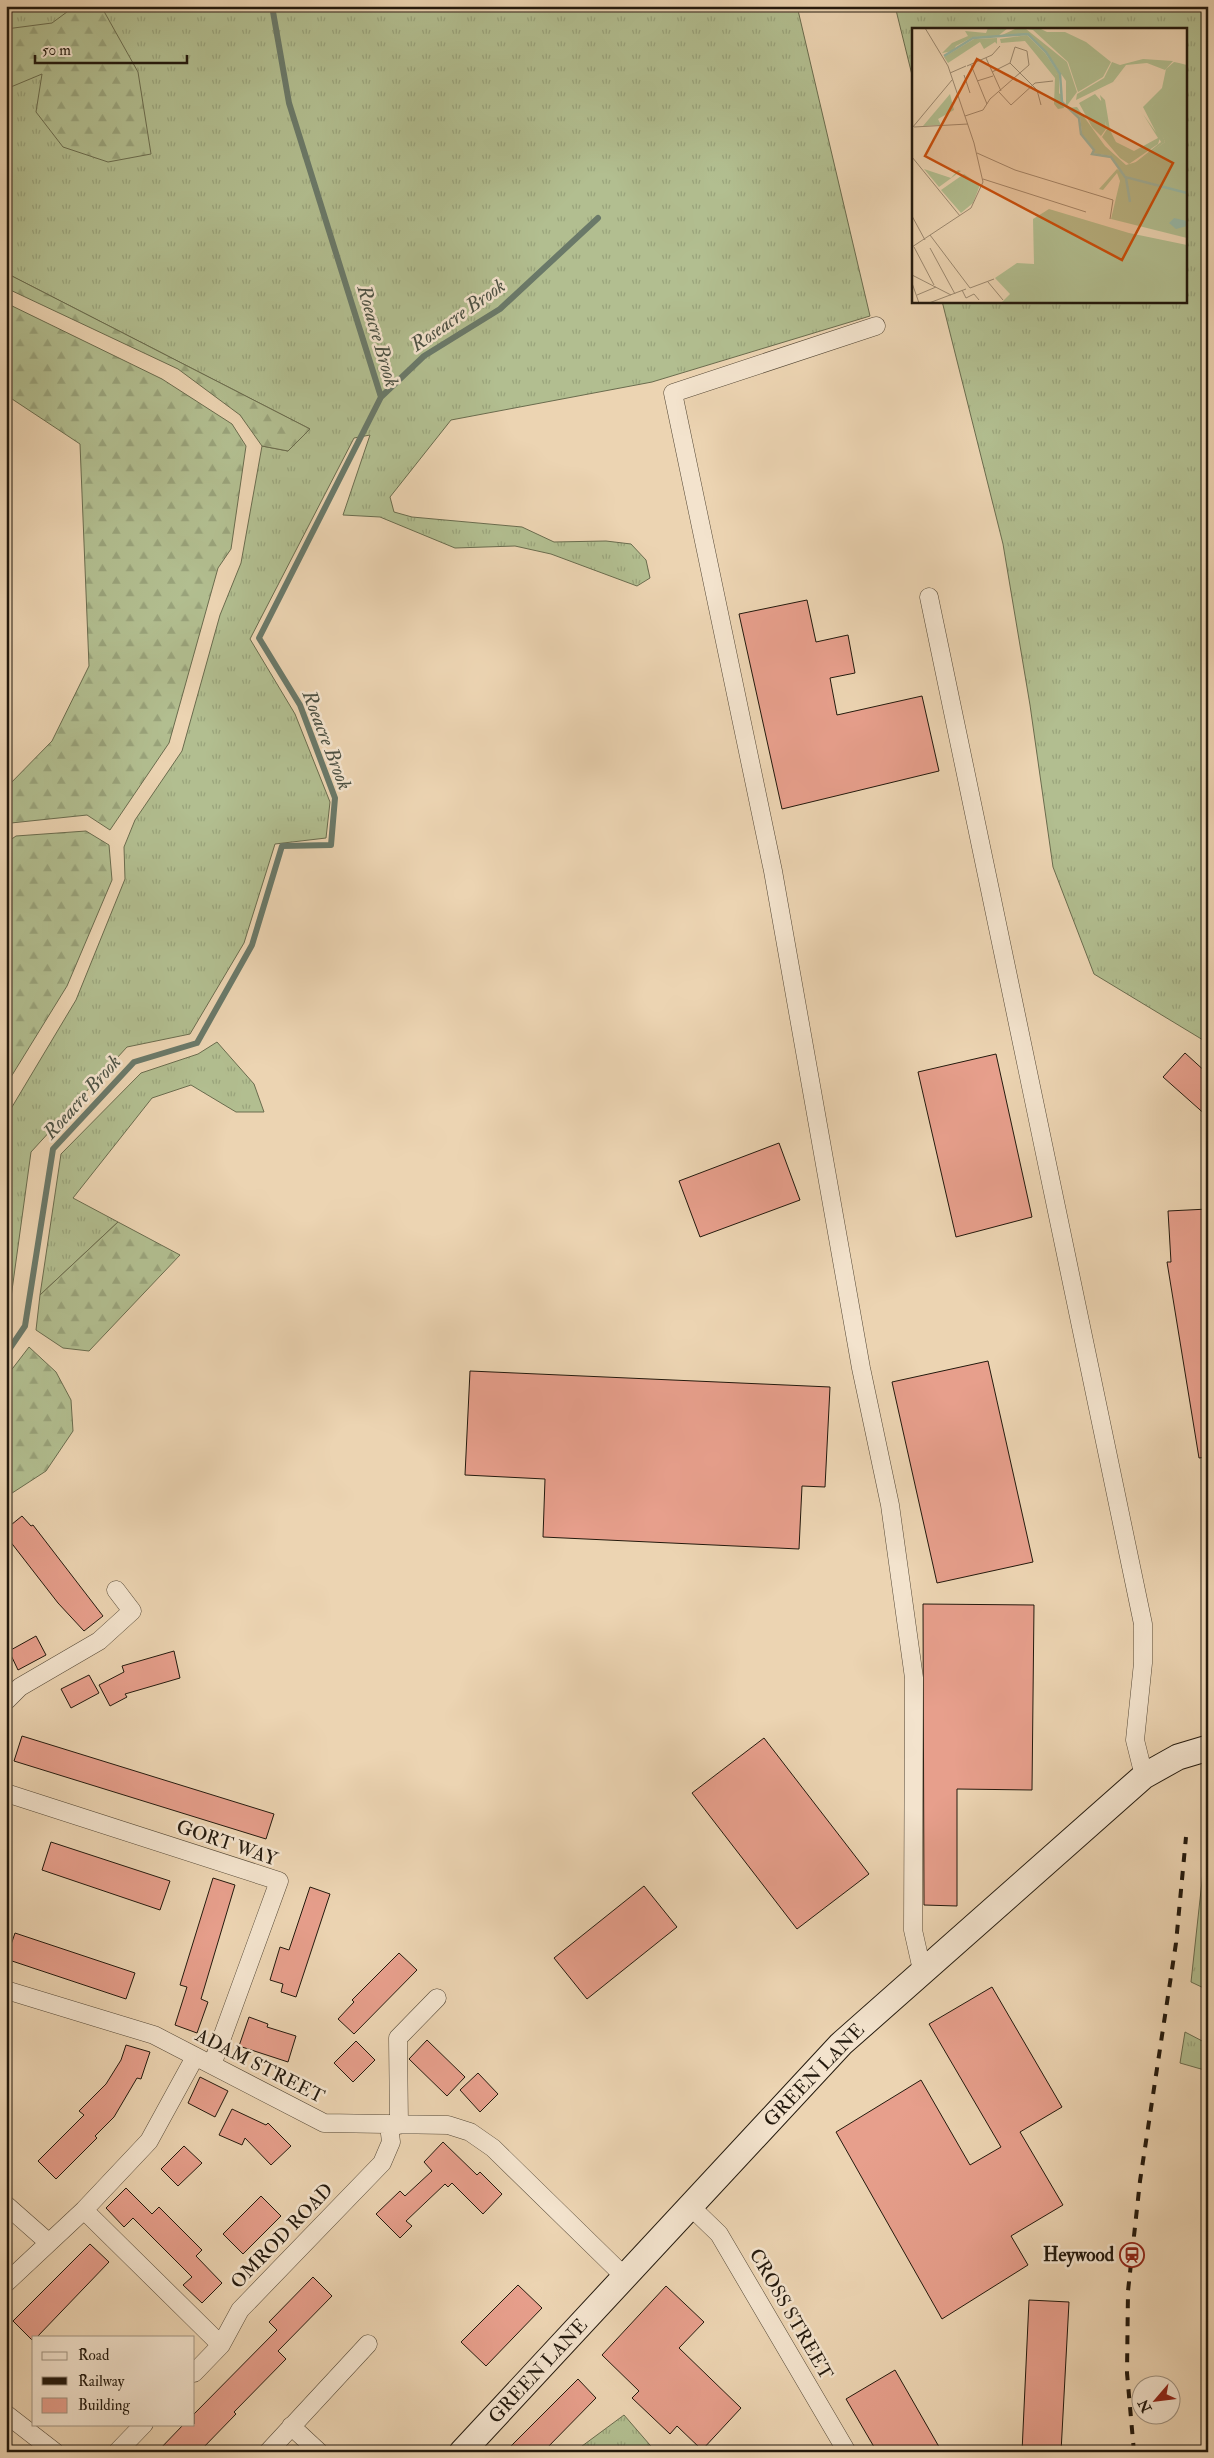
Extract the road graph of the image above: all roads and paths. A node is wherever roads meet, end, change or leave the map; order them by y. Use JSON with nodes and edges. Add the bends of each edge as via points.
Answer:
{"nodes":[{"id":1,"x":876,"y":326,"type":"dead end"},
{"id":2,"x":929,"y":597,"type":"dead end"},
{"id":3,"x":116,"y":1590,"type":"dead end"},
{"id":4,"x":6,"y":1701,"type":"edge"},
{"id":5,"x":1208,"y":1748,"type":"edge"},
{"id":6,"x":1144,"y":1776,"type":"junction"},
{"id":7,"x":6,"y":1793,"type":"edge"},
{"id":8,"x":922,"y":1970,"type":"junction"},
{"id":9,"x":6,"y":1990,"type":"edge"},
{"id":10,"x":437,"y":1998,"type":"dead end"},
{"id":11,"x":195,"y":2056,"type":"junction"},
{"id":12,"x":212,"y":2065,"type":"junction"},
{"id":13,"x":394,"y":2125,"type":"junction"},
{"id":14,"x":6,"y":2205,"type":"edge"},
{"id":15,"x":690,"y":2206,"type":"junction"},
{"id":16,"x":84,"y":2210,"type":"junction"},
{"id":17,"x":48,"y":2242,"type":"junction"},
{"id":18,"x":626,"y":2278,"type":"junction"},
{"id":19,"x":6,"y":2283,"type":"edge"},
{"id":20,"x":368,"y":2344,"type":"dead end"},
{"id":21,"x":222,"y":2345,"type":"junction"},
{"id":22,"x":195,"y":2372,"type":"edge"},
{"id":23,"x":6,"y":2414,"type":"edge"},
{"id":24,"x":142,"y":2426,"type":"edge"},
{"id":25,"x":291,"y":2426,"type":"junction"},
{"id":26,"x":55,"y":2452,"type":"edge"},
{"id":27,"x":117,"y":2452,"type":"edge"},
{"id":28,"x":268,"y":2452,"type":"edge"},
{"id":29,"x":319,"y":2452,"type":"edge"},
{"id":30,"x":462,"y":2452,"type":"edge"},
{"id":31,"x":847,"y":2452,"type":"edge"}],
"edges":[{"from":1,"to":8,"type":"street","via":[[673,393],[773,870],[861,1368],[890,1504],[914,1678],[913,1930]]},
{"from":2,"to":6,"type":"street","via":[[1143,1624],[1143,1663],[1135,1740]]},
{"from":3,"to":4,"type":"street","via":[[132,1611],[100,1641],[20,1687]]},
{"from":5,"to":6,"type":"street","name":"GREEN LANE","via":[[1178,1757]]},
{"from":6,"to":8,"type":"street","name":"GREEN LANE"},
{"from":7,"to":12,"type":"street","name":"GORT WAY","via":[[279,1880]]},
{"from":8,"to":15,"type":"street","name":"GREEN LANE","via":[[841,2044]]},
{"from":9,"to":11,"type":"street","name":"ADAM STREET","via":[[154,2035]]},
{"from":10,"to":13,"type":"street","name":"OMROD ROAD","via":[[398,2038]]},
{"from":11,"to":12,"type":"street","name":"ADAM STREET"},
{"from":11,"to":16,"type":"street","via":[[149,2141]]},
{"from":12,"to":13,"type":"street","name":"ADAM STREET","via":[[324,2123]]},
{"from":13,"to":18,"type":"street","name":"ADAM STREET","via":[[448,2125],[470,2132],[493,2148]]},
{"from":13,"to":21,"type":"street","name":"OMROD ROAD","via":[[382,2163],[240,2310]]},
{"from":14,"to":17,"type":"street"},
{"from":15,"to":18,"type":"street","name":"GREEN LANE"},
{"from":15,"to":31,"type":"street","name":"CROSS STREET","via":[[719,2234]]},
{"from":16,"to":17,"type":"street"},
{"from":16,"to":21,"type":"street"},
{"from":17,"to":19,"type":"street"},
{"from":18,"to":30,"type":"street","name":"GREEN LANE"},
{"from":20,"to":25,"type":"street"},
{"from":21,"to":22,"type":"street","name":"OMROD ROAD"},
{"from":23,"to":26,"type":"street"},
{"from":24,"to":27,"type":"street"},
{"from":25,"to":28,"type":"street"},
{"from":25,"to":29,"type":"street"}]}
